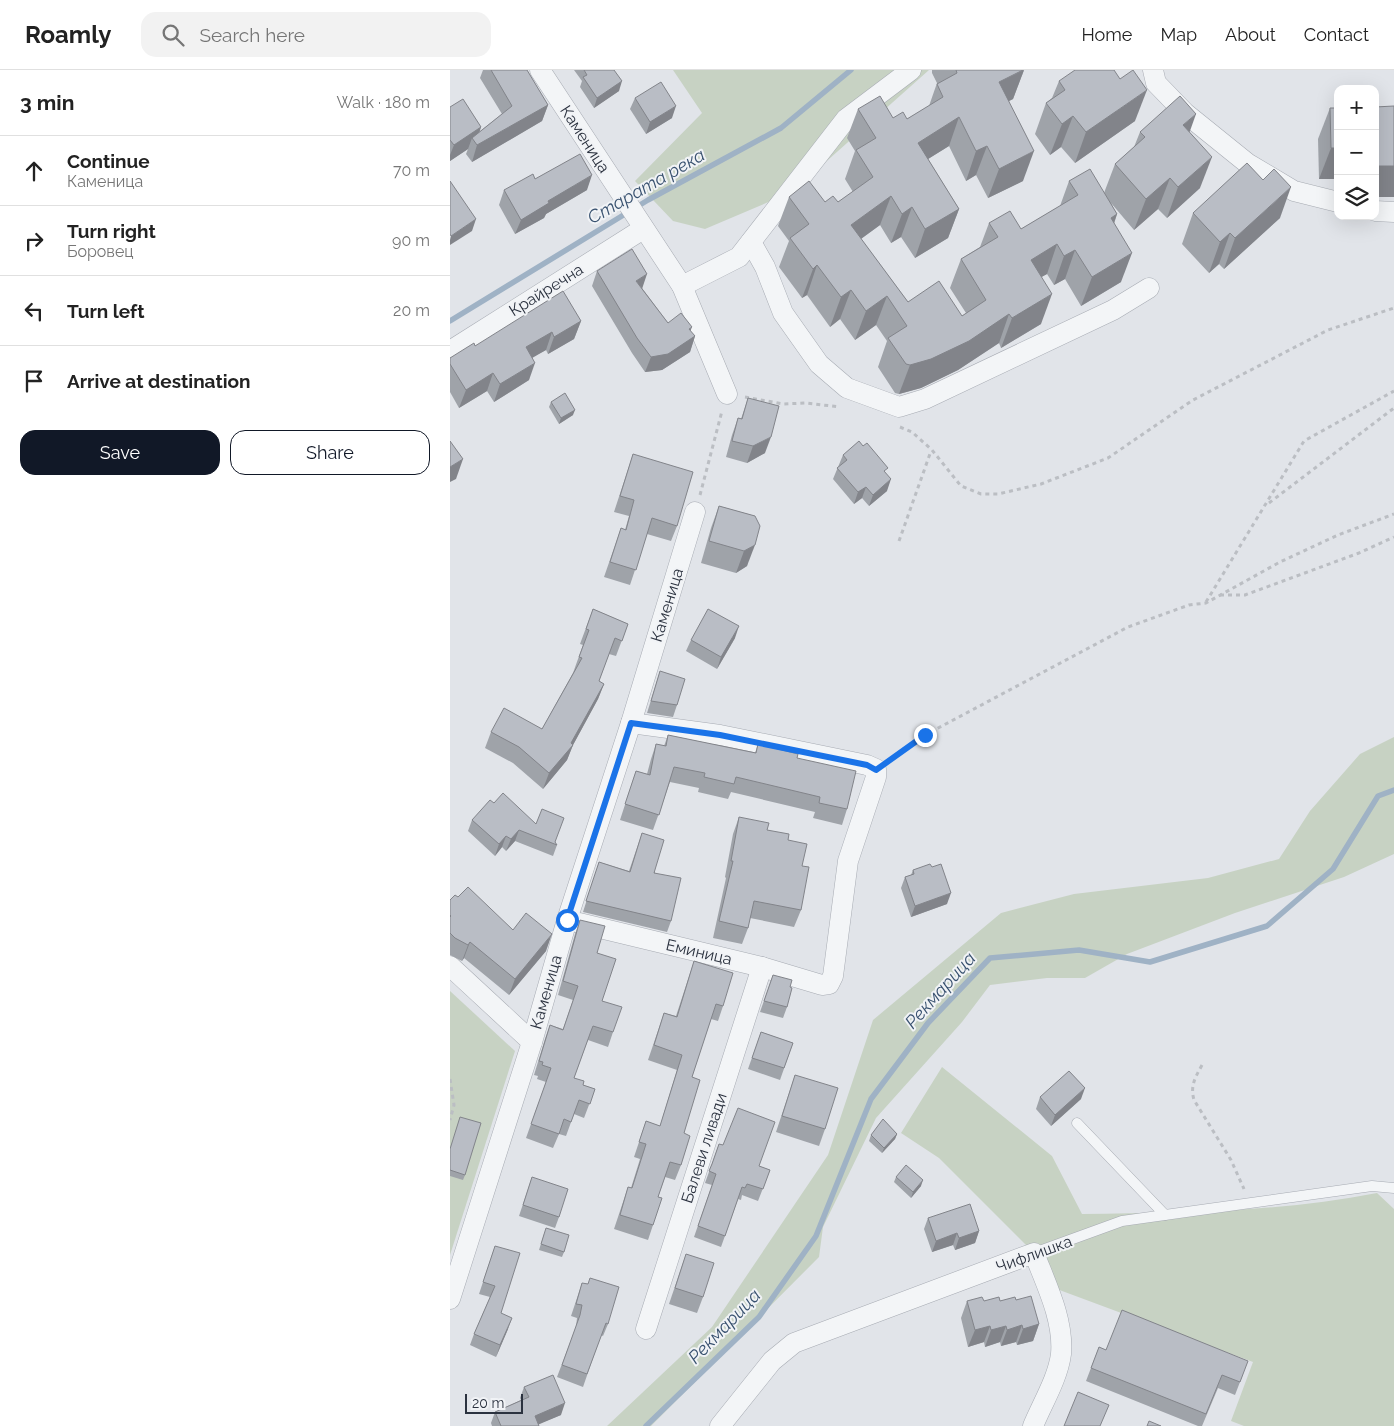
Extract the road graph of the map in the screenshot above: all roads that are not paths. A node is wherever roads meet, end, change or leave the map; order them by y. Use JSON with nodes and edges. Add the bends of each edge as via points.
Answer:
{"nodes":[{"id":1,"x":540,"y":70,"type":"edge"},
{"id":2,"x":911,"y":70,"type":"edge"},
{"id":3,"x":1153,"y":70,"type":"edge"},
{"id":4,"x":1334,"y":201,"type":"edge"},
{"id":5,"x":1379,"y":211,"type":"edge"},
{"id":6,"x":1394,"y":212,"type":"edge"},
{"id":7,"x":643,"y":229,"type":"junction"},
{"id":8,"x":751,"y":242,"type":"junction"},
{"id":9,"x":682,"y":286,"type":"junction"},
{"id":10,"x":1149,"y":288,"type":"dead end"},
{"id":11,"x":450,"y":351,"type":"edge"},
{"id":12,"x":727,"y":394,"type":"road end"},
{"id":13,"x":695,"y":512,"type":"road end"},
{"id":14,"x":631,"y":723,"type":"junction"},
{"id":15,"x":567,"y":920,"type":"junction"},
{"id":16,"x":450,"y":966,"type":"edge"},
{"id":17,"x":762,"y":967,"type":"junction"},
{"id":18,"x":532,"y":1042,"type":"junction"},
{"id":19,"x":1077,"y":1123,"type":"dead end"},
{"id":20,"x":1394,"y":1188,"type":"edge"},
{"id":21,"x":1165,"y":1215,"type":"junction"},
{"id":22,"x":1034,"y":1253,"type":"junction"},
{"id":23,"x":450,"y":1298,"type":"edge"},
{"id":24,"x":646,"y":1329,"type":"dead end"},
{"id":25,"x":720,"y":1426,"type":"edge"},
{"id":26,"x":1033,"y":1426,"type":"edge"}],
"edges":[{"from":1,"to":7,"type":"street","name":"Каменица"},
{"from":2,"to":8,"type":"street","via":[[846,119]]},
{"from":3,"to":4,"type":"street","via":[[1156,82],[1185,112],[1248,163],[1294,191]]},
{"from":5,"to":6,"type":"street"},
{"from":7,"to":9,"type":"street","name":"Каменица"},
{"from":7,"to":11,"type":"street","name":"Крайречна"},
{"from":8,"to":9,"type":"street","via":[[739,257]]},
{"from":8,"to":10,"type":"street","via":[[783,313],[818,364],[847,388],[899,407],[925,399],[1113,310]]},
{"from":9,"to":12,"type":"street","name":"Каменица"},
{"from":13,"to":14,"type":"street","name":"Каменица"},
{"from":14,"to":15,"type":"street","name":"Каменица"},
{"from":14,"to":17,"type":"street","name":"Еминица","via":[[720,735],[867,765],[876,770],[848,861],[833,976],[829,984],[822,985]]},
{"from":15,"to":17,"type":"street","name":"Еминица"},
{"from":15,"to":18,"type":"street","name":"Каменица"},
{"from":16,"to":18,"type":"street"},
{"from":17,"to":24,"type":"street","name":"Балеви ливади"},
{"from":18,"to":23,"type":"street","name":"Каменица"},
{"from":19,"to":21,"type":"lane"},
{"from":20,"to":21,"type":"lane","name":"Чифлишка","via":[[1372,1186]]},
{"from":21,"to":22,"type":"lane","name":"Чифлишка","via":[[1122,1221]]},
{"from":22,"to":25,"type":"street","name":"Чифлишка","via":[[794,1344],[772,1360]]},
{"from":22,"to":26,"type":"street","via":[[1059,1323],[1060,1354]]}]}
